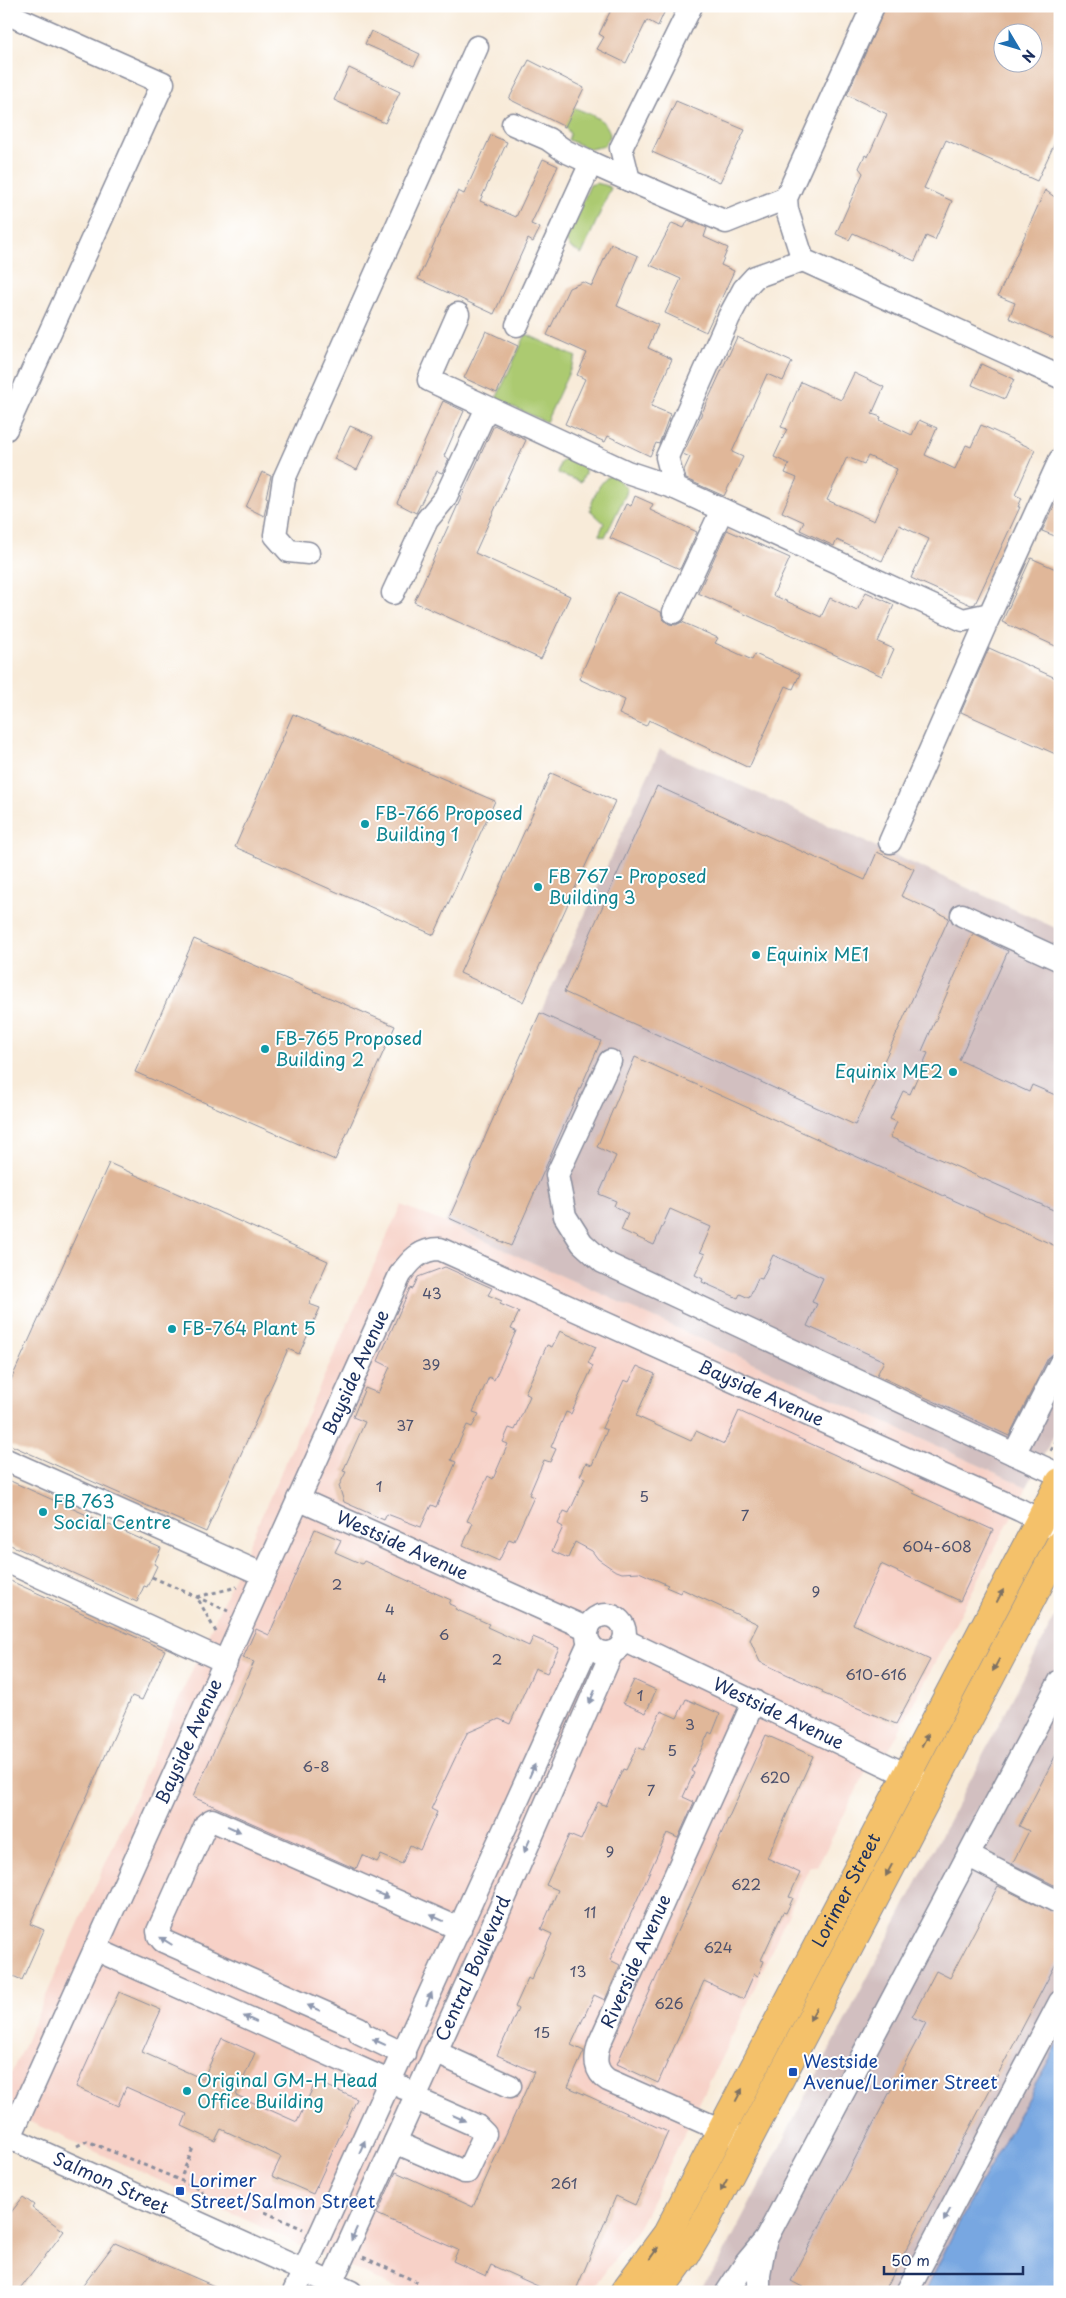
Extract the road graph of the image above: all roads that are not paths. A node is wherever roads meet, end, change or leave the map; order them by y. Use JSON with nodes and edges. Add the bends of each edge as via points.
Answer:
{"nodes":[{"id":1,"x":691,"y":6,"type":"edge"},
{"id":2,"x":873,"y":6,"type":"edge"},
{"id":3,"x":6,"y":13,"type":"edge"},
{"id":4,"x":477,"y":47,"type":"dead end"},
{"id":5,"x":513,"y":124,"type":"dead end"},
{"id":6,"x":590,"y":163,"type":"junction"},
{"id":7,"x":629,"y":180,"type":"junction"},
{"id":8,"x":786,"y":198,"type":"junction"},
{"id":9,"x":803,"y":260,"type":"junction"},
{"id":10,"x":458,"y":314,"type":"dead end"},
{"id":11,"x":517,"y":325,"type":"dead end"},
{"id":12,"x":1060,"y":377,"type":"edge"},
{"id":13,"x":487,"y":408,"type":"junction"},
{"id":14,"x":6,"y":429,"type":"edge"},
{"id":15,"x":1060,"y":460,"type":"edge"},
{"id":16,"x":675,"y":488,"type":"junction"},
{"id":17,"x":722,"y":510,"type":"junction"},
{"id":18,"x":308,"y":553,"type":"dead end"},
{"id":19,"x":393,"y":592,"type":"dead end"},
{"id":20,"x":674,"y":612,"type":"dead end"},
{"id":21,"x":990,"y":614,"type":"junction"},
{"id":22,"x":890,"y":842,"type":"dead end"},
{"id":23,"x":962,"y":915,"type":"dead end"},
{"id":24,"x":1060,"y":960,"type":"edge"},
{"id":25,"x":610,"y":1061,"type":"dead end"},
{"id":26,"x":1060,"y":1364,"type":"edge"},
{"id":27,"x":1014,"y":1454,"type":"junction"},
{"id":28,"x":6,"y":1460,"type":"edge"},
{"id":29,"x":1060,"y":1475,"type":"edge"},
{"id":30,"x":1060,"y":1482,"type":"edge"},
{"id":31,"x":298,"y":1499,"type":"junction"},
{"id":32,"x":1050,"y":1526,"type":"edge"},
{"id":33,"x":1060,"y":1544,"type":"edge"},
{"id":34,"x":6,"y":1561,"type":"edge"},
{"id":35,"x":263,"y":1578,"type":"junction"},
{"id":36,"x":588,"y":1636,"type":"junction"},
{"id":37,"x":618,"y":1646,"type":"junction"},
{"id":38,"x":227,"y":1658,"type":"junction"},
{"id":39,"x":1060,"y":1680,"type":"edge"},
{"id":40,"x":754,"y":1701,"type":"junction"},
{"id":41,"x":907,"y":1774,"type":"junction"},
{"id":42,"x":932,"y":1787,"type":"junction"},
{"id":43,"x":520,"y":1796,"type":"junction"},
{"id":44,"x":544,"y":1808,"type":"junction"},
{"id":45,"x":969,"y":1856,"type":"junction"},
{"id":46,"x":1060,"y":1903,"type":"edge"},
{"id":47,"x":458,"y":1933,"type":"junction"},
{"id":48,"x":95,"y":1949,"type":"junction"},
{"id":49,"x":482,"y":1950,"type":"junction"},
{"id":50,"x":1060,"y":2002,"type":"edge"},
{"id":51,"x":435,"y":2052,"type":"junction"},
{"id":52,"x":404,"y":2054,"type":"junction"},
{"id":53,"x":391,"y":2081,"type":"junction"},
{"id":54,"x":510,"y":2086,"type":"dead end"},
{"id":55,"x":415,"y":2096,"type":"junction"},
{"id":56,"x":721,"y":2129,"type":"junction"},
{"id":57,"x":8,"y":2136,"type":"edge"},
{"id":58,"x":395,"y":2142,"type":"junction"},
{"id":59,"x":747,"y":2142,"type":"junction"},
{"id":60,"x":764,"y":2249,"type":"junction"},
{"id":61,"x":305,"y":2271,"type":"junction"},
{"id":62,"x":341,"y":2287,"type":"edge"},
{"id":63,"x":294,"y":2292,"type":"edge"},
{"id":64,"x":624,"y":2292,"type":"edge"},
{"id":65,"x":658,"y":2292,"type":"edge"},
{"id":66,"x":727,"y":2292,"type":"edge"},
{"id":67,"x":748,"y":2292,"type":"edge"},
{"id":68,"x":759,"y":2292,"type":"edge"},
{"id":69,"x":907,"y":2292,"type":"edge"}],
"edges":[{"from":1,"to":7,"type":"street","via":[[621,148]]},
{"from":2,"to":8,"type":"street"},
{"from":3,"to":14,"type":"street","via":[[163,83]]},
{"from":4,"to":18,"type":"street","via":[[284,480],[275,534],[289,551]]},
{"from":5,"to":6,"type":"street"},
{"from":6,"to":7,"type":"street"},
{"from":6,"to":11,"type":"street"},
{"from":7,"to":8,"type":"street","via":[[726,222]]},
{"from":8,"to":9,"type":"street"},
{"from":9,"to":12,"type":"street"},
{"from":9,"to":16,"type":"street","via":[[755,277],[744,289],[667,457]]},
{"from":10,"to":13,"type":"street","via":[[429,380]]},
{"from":13,"to":16,"type":"street","via":[[627,472]]},
{"from":13,"to":19,"type":"street","via":[[445,498],[427,520]]},
{"from":15,"to":21,"type":"street"},
{"from":16,"to":17,"type":"street"},
{"from":17,"to":20,"type":"street"},
{"from":17,"to":21,"type":"street","via":[[963,620]]},
{"from":21,"to":22,"type":"street"},
{"from":23,"to":24,"type":"street"},
{"from":25,"to":27,"type":"street","via":[[557,1175],[565,1216],[582,1243],[603,1262]]},
{"from":26,"to":27,"type":"street"},
{"from":27,"to":29,"type":"street"},
{"from":28,"to":35,"type":"street"},
{"from":30,"to":32,"type":"main road","name":"Lorimer Street"},
{"from":31,"to":32,"type":"street","name":"Bayside Avenue","via":[[400,1275],[420,1253],[440,1249]]},
{"from":31,"to":35,"type":"street","name":"Bayside Avenue"},
{"from":31,"to":36,"type":"street","name":"Westside Avenue"},
{"from":41,"to":32,"type":"main road","name":"Lorimer Street","one_way":true},
{"from":33,"to":42,"type":"main road","name":"Lorimer Street","one_way":true},
{"from":34,"to":38,"type":"street"},
{"from":35,"to":38,"type":"street","name":"Bayside Avenue"},
{"from":36,"to":37,"type":"street","via":[[596,1651]]},
{"from":36,"to":37,"type":"street","via":[[596,1618],[608,1615],[620,1621],[625,1633]]},
{"from":43,"to":36,"type":"street","name":"Central Boulevard","one_way":true},
{"from":37,"to":40,"type":"street","name":"Westside Avenue"},
{"from":37,"to":44,"type":"street","name":"Central Boulevard","one_way":true},
{"from":38,"to":48,"type":"street","name":"Bayside Avenue"},
{"from":39,"to":45,"type":"street"},
{"from":40,"to":41,"type":"street","name":"Westside Avenue"},
{"from":40,"to":56,"type":"street","name":"Riverside Avenue","via":[[596,2052],[598,2071],[608,2080]]},
{"from":41,"to":42,"type":"street","name":"Westside Avenue"},
{"from":56,"to":41,"type":"main road","name":"Lorimer Street","one_way":true},
{"from":42,"to":59,"type":"main road","name":"Lorimer Street","one_way":true},
{"from":43,"to":44,"type":"street"},
{"from":43,"to":47,"type":"street","name":"Central Boulevard"},
{"from":44,"to":49,"type":"street","name":"Central Boulevard","one_way":true},
{"from":45,"to":46,"type":"street"},
{"from":45,"to":60,"type":"street"},
{"from":47,"to":49,"type":"street"},
{"from":52,"to":47,"type":"street","name":"Central Boulevard","one_way":true},
{"from":47,"to":52,"type":"street","via":[[413,1908],[212,1820],[206,1824],[158,1932],[163,1941],[358,2028],[360,2034]]},
{"from":53,"to":48,"type":"street","one_way":true},
{"from":48,"to":57,"type":"street","name":"Bayside Avenue"},
{"from":49,"to":51,"type":"street","name":"Central Boulevard"},
{"from":50,"to":69,"type":"street","one_way":true},
{"from":51,"to":54,"type":"street"},
{"from":51,"to":55,"type":"street","name":"Central Boulevard"},
{"from":52,"to":53,"type":"street","name":"Central Boulevard"},
{"from":53,"to":55,"type":"street"},
{"from":61,"to":53,"type":"street","name":"Central Boulevard","one_way":true},
{"from":55,"to":58,"type":"street","name":"Central Boulevard"},
{"from":55,"to":58,"type":"street","one_way":true,"via":[[477,2126],[485,2134],[467,2172]]},
{"from":56,"to":59,"type":"street","name":"Riverside Avenue"},
{"from":64,"to":56,"type":"main road","name":"Lorimer Street","one_way":true,"via":[[664,2238]]},
{"from":57,"to":61,"type":"street","name":"Salmon Street"},
{"from":58,"to":62,"type":"street","name":"Central Boulevard","one_way":true},
{"from":59,"to":65,"type":"main road","name":"Lorimer Street","one_way":true,"via":[[694,2240]]},
{"from":60,"to":66,"type":"street","via":[[746,2262]]},
{"from":60,"to":67,"type":"street"},
{"from":60,"to":68,"type":"street"},
{"from":61,"to":62,"type":"street","name":"Salmon Street"},
{"from":61,"to":63,"type":"street","name":"Central Boulevard"}]}
